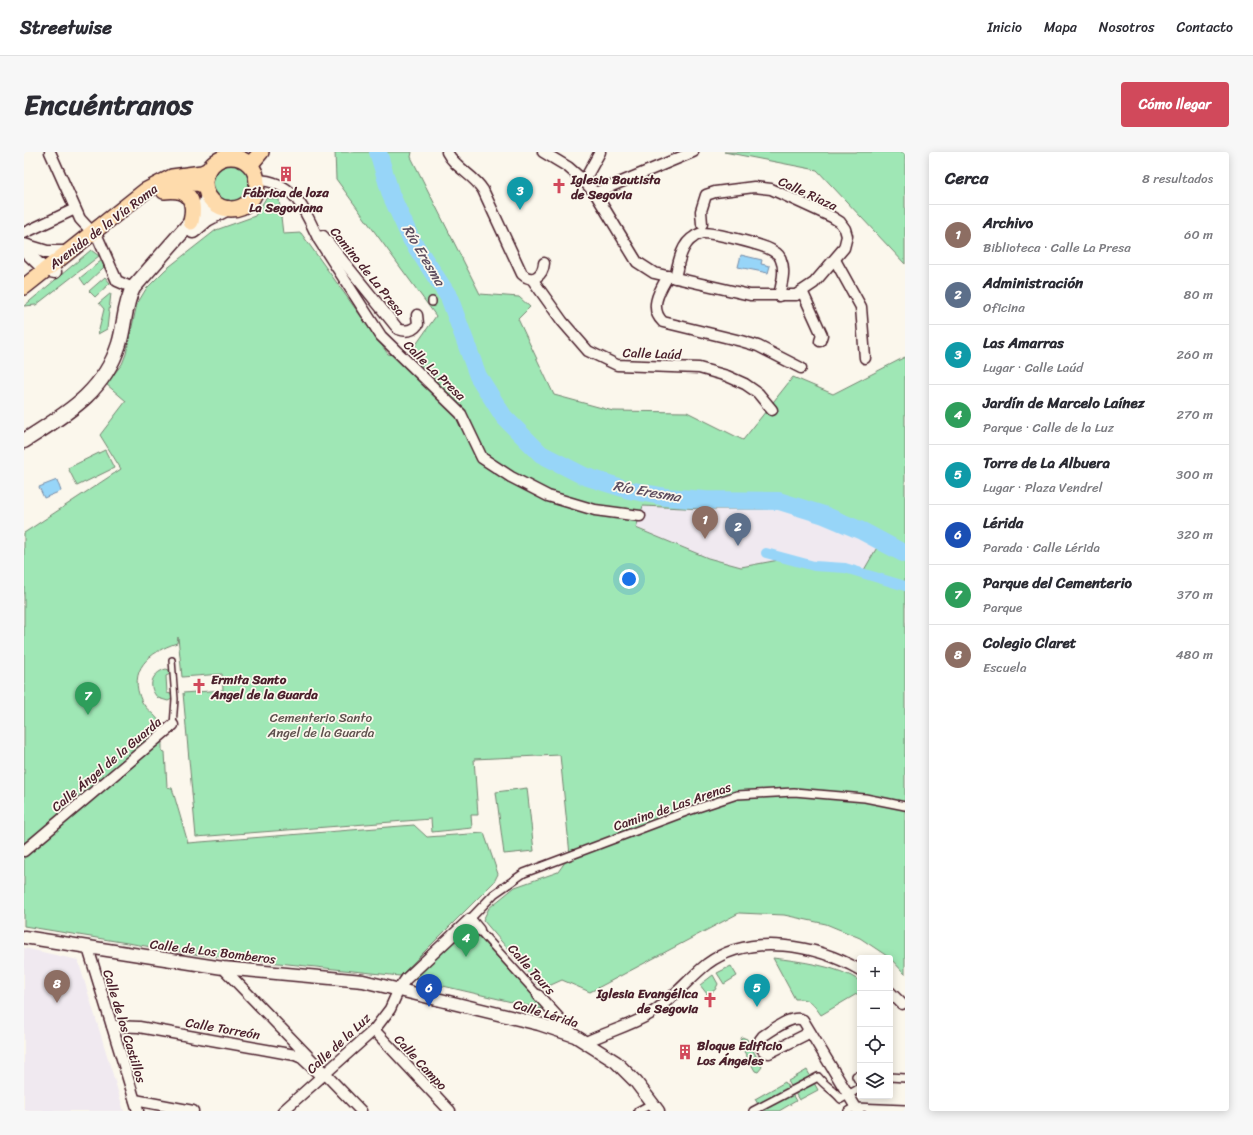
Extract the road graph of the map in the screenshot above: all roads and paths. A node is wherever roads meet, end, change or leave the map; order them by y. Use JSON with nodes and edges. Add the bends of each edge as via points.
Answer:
{"nodes":[{"id":1,"x":50,"y":152,"type":"edge"},
{"id":2,"x":261,"y":152,"type":"edge"},
{"id":3,"x":447,"y":152,"type":"edge"},
{"id":4,"x":543,"y":152,"type":"edge"},
{"id":5,"x":600,"y":152,"type":"edge"},
{"id":6,"x":693,"y":152,"type":"edge"},
{"id":7,"x":239,"y":157,"type":"edge"},
{"id":8,"x":209,"y":170,"type":"junction"},
{"id":9,"x":257,"y":180,"type":"junction"},
{"id":10,"x":584,"y":181,"type":"junction"},
{"id":11,"x":207,"y":190,"type":"junction"},
{"id":12,"x":164,"y":191,"type":"junction"},
{"id":13,"x":595,"y":193,"type":"junction"},
{"id":14,"x":228,"y":208,"type":"junction"},
{"id":15,"x":76,"y":209,"type":"junction"},
{"id":16,"x":190,"y":222,"type":"junction"},
{"id":17,"x":313,"y":224,"type":"junction"},
{"id":18,"x":702,"y":224,"type":"dead end"},
{"id":19,"x":24,"y":232,"type":"edge"},
{"id":20,"x":94,"y":235,"type":"junction"},
{"id":21,"x":24,"y":245,"type":"edge"},
{"id":22,"x":24,"y":250,"type":"edge"},
{"id":23,"x":67,"y":252,"type":"junction"},
{"id":24,"x":160,"y":259,"type":"junction"},
{"id":25,"x":835,"y":260,"type":"junction"},
{"id":26,"x":544,"y":263,"type":"dead end"},
{"id":27,"x":50,"y":271,"type":"junction"},
{"id":28,"x":671,"y":277,"type":"junction"},
{"id":29,"x":532,"y":279,"type":"junction"},
{"id":30,"x":24,"y":287,"type":"edge"},
{"id":31,"x":133,"y":288,"type":"junction"},
{"id":32,"x":802,"y":291,"type":"junction"},
{"id":33,"x":779,"y":296,"type":"junction"},
{"id":34,"x":24,"y":297,"type":"edge"},
{"id":35,"x":417,"y":315,"type":"dead end"},
{"id":36,"x":820,"y":341,"type":"dead end"},
{"id":37,"x":865,"y":358,"type":"dead end"},
{"id":38,"x":801,"y":368,"type":"dead end"},
{"id":39,"x":772,"y":410,"type":"dead end"},
{"id":40,"x":24,"y":441,"type":"edge"},
{"id":41,"x":640,"y":516,"type":"dead end"},
{"id":42,"x":172,"y":660,"type":"dead end"},
{"id":43,"x":173,"y":725,"type":"joint"},
{"id":44,"x":905,"y":806,"type":"edge"},
{"id":45,"x":24,"y":851,"type":"edge"},
{"id":46,"x":470,"y":919,"type":"junction"},
{"id":47,"x":480,"y":930,"type":"joint"},
{"id":48,"x":24,"y":938,"type":"edge"},
{"id":49,"x":88,"y":948,"type":"junction"},
{"id":50,"x":223,"y":968,"type":"junction"},
{"id":51,"x":857,"y":969,"type":"edge"},
{"id":52,"x":398,"y":989,"type":"junction"},
{"id":53,"x":893,"y":995,"type":"edge"},
{"id":54,"x":538,"y":996,"type":"joint"},
{"id":55,"x":904,"y":1006,"type":"edge"},
{"id":56,"x":112,"y":1026,"type":"junction"},
{"id":57,"x":374,"y":1030,"type":"junction"},
{"id":58,"x":807,"y":1032,"type":"dead end"},
{"id":59,"x":581,"y":1039,"type":"junction"},
{"id":60,"x":295,"y":1042,"type":"junction"},
{"id":61,"x":291,"y":1054,"type":"junction"},
{"id":62,"x":323,"y":1074,"type":"junction"},
{"id":63,"x":893,"y":1077,"type":"edge"},
{"id":64,"x":905,"y":1078,"type":"edge"},
{"id":65,"x":857,"y":1088,"type":"edge"},
{"id":66,"x":846,"y":1090,"type":"junction"},
{"id":67,"x":135,"y":1100,"type":"junction"},
{"id":68,"x":656,"y":1107,"type":"edge"},
{"id":69,"x":905,"y":1109,"type":"edge"},
{"id":70,"x":854,"y":1110,"type":"edge"},
{"id":71,"x":138,"y":1111,"type":"edge"},
{"id":72,"x":193,"y":1111,"type":"edge"},
{"id":73,"x":282,"y":1111,"type":"edge"},
{"id":74,"x":360,"y":1111,"type":"edge"},
{"id":75,"x":450,"y":1111,"type":"edge"},
{"id":76,"x":638,"y":1111,"type":"edge"},
{"id":77,"x":753,"y":1111,"type":"edge"}],
"edges":[{"from":1,"to":15,"type":"street"},
{"from":2,"to":7,"type":"main road"},
{"from":3,"to":29,"type":"street","name":"Calle Laúd","via":[[450,158],[480,186],[522,274]]},
{"from":4,"to":10,"type":"street","name":"Calle Riaza","via":[[568,167]]},
{"from":5,"to":10,"type":"street"},
{"from":6,"to":13,"type":"street"},
{"from":7,"to":8,"type":"main road","via":[[219,160]]},
{"from":7,"to":9,"type":"main road"},
{"from":8,"to":11,"type":"main road"},
{"from":8,"to":20,"type":"main road","name":"Avenida de la Vía Roma","via":[[167,178],[144,192]]},
{"from":9,"to":14,"type":"main road","via":[[254,195],[247,203],[238,208]]},
{"from":9,"to":17,"type":"street","name":"Calle La Presa","via":[[274,182],[287,188]]},
{"from":10,"to":13,"type":"street","name":"Calle Riaza"},
{"from":11,"to":12,"type":"main road","name":"Avenida de la Vía Roma","via":[[196,182]]},
{"from":11,"to":14,"type":"main road","via":[[218,205]]},
{"from":11,"to":16,"type":"main road","via":[[205,206]]},
{"from":12,"to":16,"type":"main road","via":[[176,190],[190,198],[193,209]]},
{"from":12,"to":20,"type":"main road","name":"Avenida de la Vía Roma"},
{"from":13,"to":28,"type":"street","name":"Calle Riaza","via":[[637,262],[654,273]]},
{"from":14,"to":24,"type":"main road","via":[[204,220],[171,254]]},
{"from":15,"to":19,"type":"street"},
{"from":15,"to":20,"type":"street","via":[[83,225]]},
{"from":16,"to":24,"type":"main road"},
{"from":17,"to":35,"type":"street","name":"Camino de La Presa","via":[[398,329],[413,329],[418,324]]},
{"from":17,"to":41,"type":"street","name":"Calle La Presa","via":[[319,240],[381,336],[461,414],[482,458],[510,478],[548,496],[595,510]]},
{"from":18,"to":25,"type":"street","name":"Calle Riaza","via":[[701,211],[706,196],[715,192],[764,187],[840,222],[845,229],[846,242]]},
{"from":20,"to":23,"type":"main road","name":"Avenida de la Vía Roma"},
{"from":20,"to":27,"type":"main road","name":"Avenida de la Vía Roma"},
{"from":20,"to":31,"type":"street","via":[[117,281]]},
{"from":21,"to":23,"type":"street","via":[[47,252]]},
{"from":22,"to":27,"type":"street"},
{"from":23,"to":27,"type":"main road","name":"Avenida de la Vía Roma"},
{"from":24,"to":31,"type":"main road"},
{"from":25,"to":32,"type":"street","name":"Calle Riaza"},
{"from":25,"to":37,"type":"street","via":[[861,307]]},
{"from":26,"to":29,"type":"street","via":[[541,274]]},
{"from":27,"to":30,"type":"main road","name":"Avenida de la Vía Roma"},
{"from":27,"to":34,"type":"main road","name":"Avenida de la Vía Roma"},
{"from":28,"to":33,"type":"street","name":"Calle Riaza","via":[[750,295]]},
{"from":28,"to":33,"type":"street","via":[[692,237],[708,234],[774,251],[782,260],[783,266]]},
{"from":28,"to":38,"type":"street","via":[[656,302],[657,313],[663,322],[758,346]]},
{"from":29,"to":39,"type":"street","name":"Calle Laúd","via":[[588,352],[617,365],[699,368],[727,376],[758,393]]},
{"from":31,"to":40,"type":"main road","via":[[128,299],[119,344],[104,377],[82,402]]},
{"from":32,"to":33,"type":"street","name":"Calle Riaza","via":[[796,295]]},
{"from":32,"to":36,"type":"street","via":[[822,335]]},
{"from":42,"to":43,"type":"lane","name":"Calle Ángel de la Guarda","via":[[175,699]]},
{"from":43,"to":45,"type":"street","name":"Calle Ángel de la Guarda"},
{"from":44,"to":46,"type":"street","name":"Camino de Las Arenas","via":[[865,798],[808,793],[737,795],[524,873],[494,894]]},
{"from":46,"to":47,"type":"street","name":"Calle Tours"},
{"from":46,"to":52,"type":"street","name":"Calle de la Luz"},
{"from":47,"to":54,"type":"street","name":"Calle Tours"},
{"from":48,"to":49,"type":"street","name":"Calle de Los Bomberos"},
{"from":49,"to":50,"type":"street","name":"Calle de Los Bomberos"},
{"from":49,"to":56,"type":"street","name":"Calle de los Castillos"},
{"from":50,"to":52,"type":"street","name":"Calle de Los Bomberos","via":[[363,981]]},
{"from":50,"to":60,"type":"street"},
{"from":51,"to":59,"type":"street","via":[[832,957],[801,948],[768,945],[739,950],[720,956],[707,964],[674,996],[650,1014],[633,1023]]},
{"from":52,"to":57,"type":"street","name":"Calle de la Luz","via":[[390,1009]]},
{"from":52,"to":59,"type":"street","name":"Calle Lérida","via":[[539,1024]]},
{"from":53,"to":55,"type":"street"},
{"from":54,"to":59,"type":"street","name":"Calle Tours"},
{"from":56,"to":61,"type":"street","name":"Calle Torreón","via":[[139,1027]]},
{"from":56,"to":67,"type":"street","name":"Calle de los Castillos"},
{"from":57,"to":62,"type":"street","name":"Calle de la Luz"},
{"from":57,"to":75,"type":"street","name":"Calle Campo"},
{"from":58,"to":66,"type":"street"},
{"from":59,"to":68,"type":"street","name":"Calle Lérida","via":[[616,1062]]},
{"from":60,"to":61,"type":"street"},
{"from":60,"to":62,"type":"street"},
{"from":61,"to":62,"type":"street","name":"Calle Torreón","via":[[302,1058]]},
{"from":62,"to":73,"type":"street","name":"Calle de la Luz"},
{"from":62,"to":74,"type":"street"},
{"from":63,"to":64,"type":"street"},
{"from":65,"to":66,"type":"street"},
{"from":66,"to":70,"type":"street"},
{"from":66,"to":77,"type":"street","via":[[841,1099],[818,1077]]},
{"from":67,"to":71,"type":"street","name":"Calle de los Castillos"},
{"from":67,"to":72,"type":"street"},
{"from":68,"to":76,"type":"street"},
{"from":69,"to":70,"type":"street"}]}
